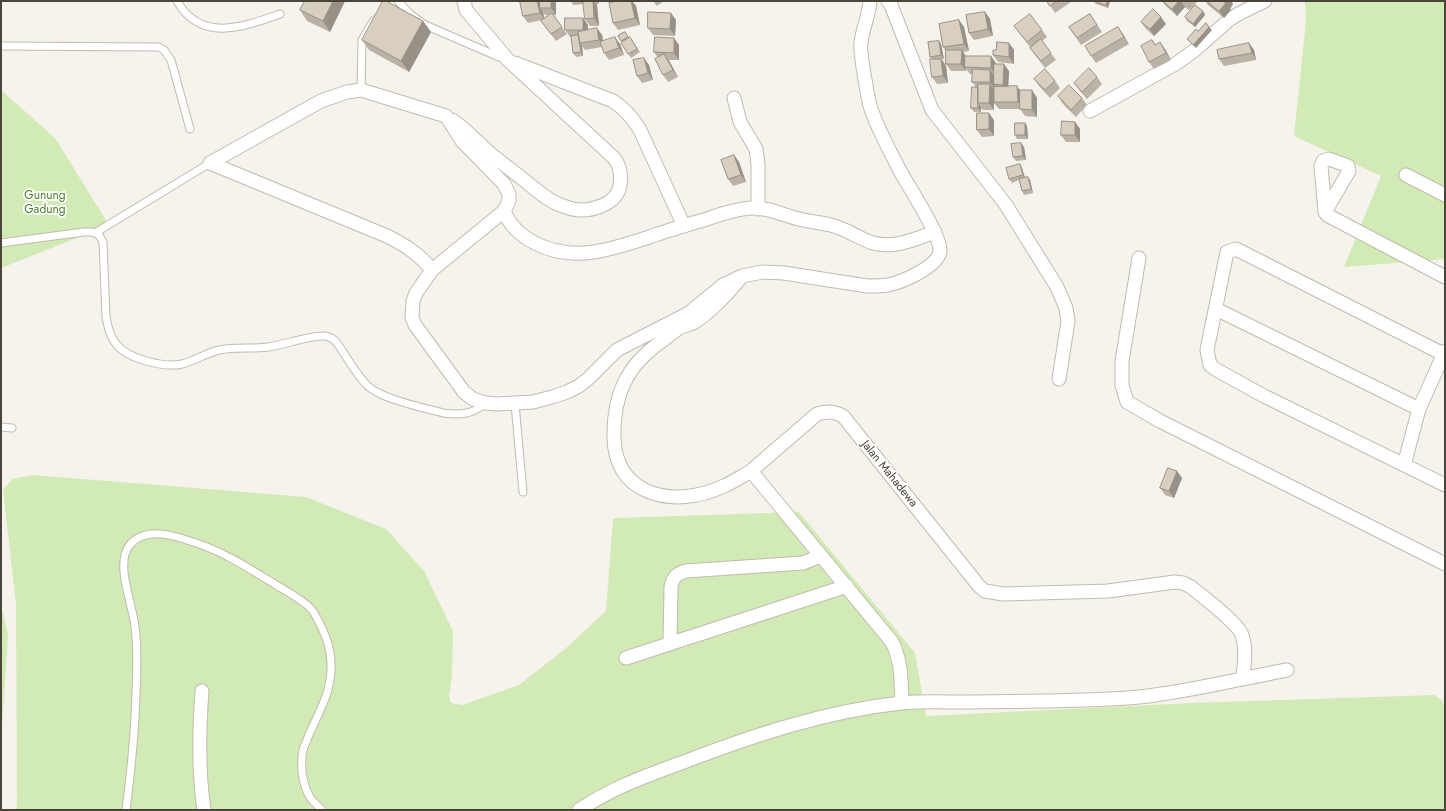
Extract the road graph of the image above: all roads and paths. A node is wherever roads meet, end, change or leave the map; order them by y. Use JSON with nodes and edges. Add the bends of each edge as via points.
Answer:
{"nodes":[{"id":1,"x":178,"y":1,"type":"edge"},
{"id":2,"x":398,"y":1,"type":"edge"},
{"id":3,"x":464,"y":1,"type":"edge"},
{"id":4,"x":870,"y":1,"type":"edge"},
{"id":5,"x":888,"y":1,"type":"edge"},
{"id":6,"x":1265,"y":1,"type":"edge"},
{"id":7,"x":378,"y":13,"type":"edge"},
{"id":8,"x":280,"y":14,"type":"dead end"},
{"id":9,"x":1,"y":46,"type":"edge"},
{"id":10,"x":508,"y":60,"type":"junction"},
{"id":11,"x":361,"y":90,"type":"junction"},
{"id":12,"x":734,"y":98,"type":"dead end"},
{"id":13,"x":1090,"y":111,"type":"dead end"},
{"id":14,"x":446,"y":116,"type":"junction"},
{"id":15,"x":190,"y":129,"type":"dead end"},
{"id":16,"x":210,"y":163,"type":"junction"},
{"id":17,"x":1406,"y":175,"type":"dead end"},
{"id":18,"x":1445,"y":195,"type":"edge"},
{"id":19,"x":758,"y":209,"type":"junction"},
{"id":20,"x":504,"y":211,"type":"junction"},
{"id":21,"x":1325,"y":212,"type":"dead end"},
{"id":22,"x":684,"y":226,"type":"junction"},
{"id":23,"x":935,"y":232,"type":"junction"},
{"id":24,"x":95,"y":233,"type":"junction"},
{"id":25,"x":1,"y":243,"type":"edge"},
{"id":26,"x":1139,"y":258,"type":"dead end"},
{"id":27,"x":432,"y":270,"type":"junction"},
{"id":28,"x":742,"y":276,"type":"junction"},
{"id":29,"x":1445,"y":277,"type":"edge"},
{"id":30,"x":1216,"y":309,"type":"junction"},
{"id":31,"x":1444,"y":352,"type":"edge"},
{"id":32,"x":1059,"y":379,"type":"dead end"},
{"id":33,"x":484,"y":403,"type":"junction"},
{"id":34,"x":515,"y":404,"type":"junction"},
{"id":35,"x":1419,"y":409,"type":"junction"},
{"id":36,"x":1,"y":427,"type":"edge"},
{"id":37,"x":12,"y":428,"type":"dead end"},
{"id":38,"x":1404,"y":464,"type":"junction"},
{"id":39,"x":750,"y":471,"type":"junction"},
{"id":40,"x":1445,"y":485,"type":"edge"},
{"id":41,"x":523,"y":492,"type":"dead end"},
{"id":42,"x":820,"y":556,"type":"junction"},
{"id":43,"x":1445,"y":564,"type":"edge"},
{"id":44,"x":847,"y":586,"type":"junction"},
{"id":45,"x":670,"y":644,"type":"junction"},
{"id":46,"x":626,"y":658,"type":"dead end"},
{"id":47,"x":1287,"y":670,"type":"dead end"},
{"id":48,"x":1243,"y":678,"type":"junction"},
{"id":49,"x":202,"y":691,"type":"dead end"},
{"id":50,"x":902,"y":703,"type":"junction"},
{"id":51,"x":126,"y":810,"type":"edge"},
{"id":52,"x":204,"y":810,"type":"edge"},
{"id":53,"x":322,"y":810,"type":"edge"},
{"id":54,"x":579,"y":810,"type":"edge"}],
"edges":[{"from":1,"to":8,"type":"lane","via":[[186,14],[200,24],[212,28],[235,27]]},
{"from":2,"to":10,"type":"lane","via":[[425,25]]},
{"from":3,"to":10,"type":"street","via":[[466,10]]},
{"from":4,"to":23,"type":"street","via":[[860,44],[870,105],[893,157]]},
{"from":5,"to":32,"type":"street","via":[[932,110],[1006,205],[1057,287],[1068,320]]},
{"from":6,"to":13,"type":"street","via":[[1230,19],[1177,63]]},
{"from":7,"to":11,"type":"lane","via":[[362,40]]},
{"from":9,"to":15,"type":"lane","via":[[164,50],[171,60]]},
{"from":10,"to":14,"type":"street","via":[[619,164],[621,173],[614,198],[606,204],[585,210],[568,208],[552,201]]},
{"from":10,"to":22,"type":"street","via":[[607,98],[625,109],[640,130]]},
{"from":11,"to":14,"type":"street"},
{"from":11,"to":16,"type":"street","via":[[321,101]]},
{"from":12,"to":19,"type":"street","via":[[740,122],[756,149]]},
{"from":14,"to":20,"type":"street","via":[[462,141],[504,184],[509,194]]},
{"from":16,"to":24,"type":"lane"},
{"from":16,"to":27,"type":"street","via":[[387,236],[418,254]]},
{"from":17,"to":18,"type":"street"},
{"from":19,"to":22,"type":"street","via":[[738,210]]},
{"from":19,"to":23,"type":"street","via":[[767,209],[832,226],[881,244],[902,243]]},
{"from":20,"to":22,"type":"street","via":[[511,225],[529,240],[544,248],[577,254],[608,250]]},
{"from":20,"to":27,"type":"street"},
{"from":21,"to":29,"type":"street","via":[[1328,216]]},
{"from":23,"to":28,"type":"street","via":[[940,248],[938,257],[926,268],[890,284],[867,286],[784,272]]},
{"from":24,"to":25,"type":"lane","via":[[84,232]]},
{"from":24,"to":33,"type":"lane","via":[[103,242],[108,328],[117,346],[135,357],[174,365],[184,364],[218,350],[269,347],[327,336],[338,343],[362,380],[385,396],[452,414],[475,411]]},
{"from":26,"to":43,"type":"street","via":[[1122,361],[1122,386],[1127,402]]},
{"from":27,"to":33,"type":"street","via":[[416,293],[413,302],[412,317],[415,325],[464,392]]},
{"from":28,"to":34,"type":"street","via":[[723,284],[689,313],[617,350],[579,386],[552,397]]},
{"from":28,"to":39,"type":"street","via":[[723,298],[693,323],[678,328],[650,349],[633,367],[618,399],[614,418],[614,447],[621,469],[628,478],[647,491],[662,495],[684,496],[707,492],[725,486]]},
{"from":30,"to":31,"type":"street","via":[[1228,252],[1236,249]]},
{"from":30,"to":35,"type":"street"},
{"from":30,"to":38,"type":"street","via":[[1207,350],[1210,365],[1264,396]]},
{"from":31,"to":35,"type":"street"},
{"from":33,"to":34,"type":"street"},
{"from":34,"to":41,"type":"lane"},
{"from":35,"to":38,"type":"street"},
{"from":36,"to":37,"type":"lane"},
{"from":38,"to":40,"type":"street"},
{"from":39,"to":42,"type":"street"},
{"from":39,"to":48,"type":"street","name":"Jalan Mahadewa","via":[[817,414],[834,411],[843,416],[985,591],[1003,594],[1108,591],[1167,582],[1183,583],[1191,587],[1242,633],[1245,653]]},
{"from":42,"to":44,"type":"street"},
{"from":42,"to":45,"type":"street","via":[[803,563],[678,573],[673,578],[671,587]]},
{"from":44,"to":45,"type":"street"},
{"from":44,"to":50,"type":"street","via":[[892,642],[897,652]]},
{"from":45,"to":46,"type":"street"},
{"from":47,"to":48,"type":"street"},
{"from":48,"to":50,"type":"street","via":[[1202,688],[1140,697]]},
{"from":49,"to":52,"type":"street","via":[[199,757]]},
{"from":50,"to":54,"type":"street","via":[[824,717],[742,741],[639,778]]},
{"from":51,"to":53,"type":"lane","via":[[135,733],[138,653],[135,625],[124,576],[124,561],[128,548],[135,539],[146,534],[176,536],[227,556],[300,600],[312,609],[320,621],[330,647],[330,676],[326,695],[303,750],[302,776],[310,797]]}]}
